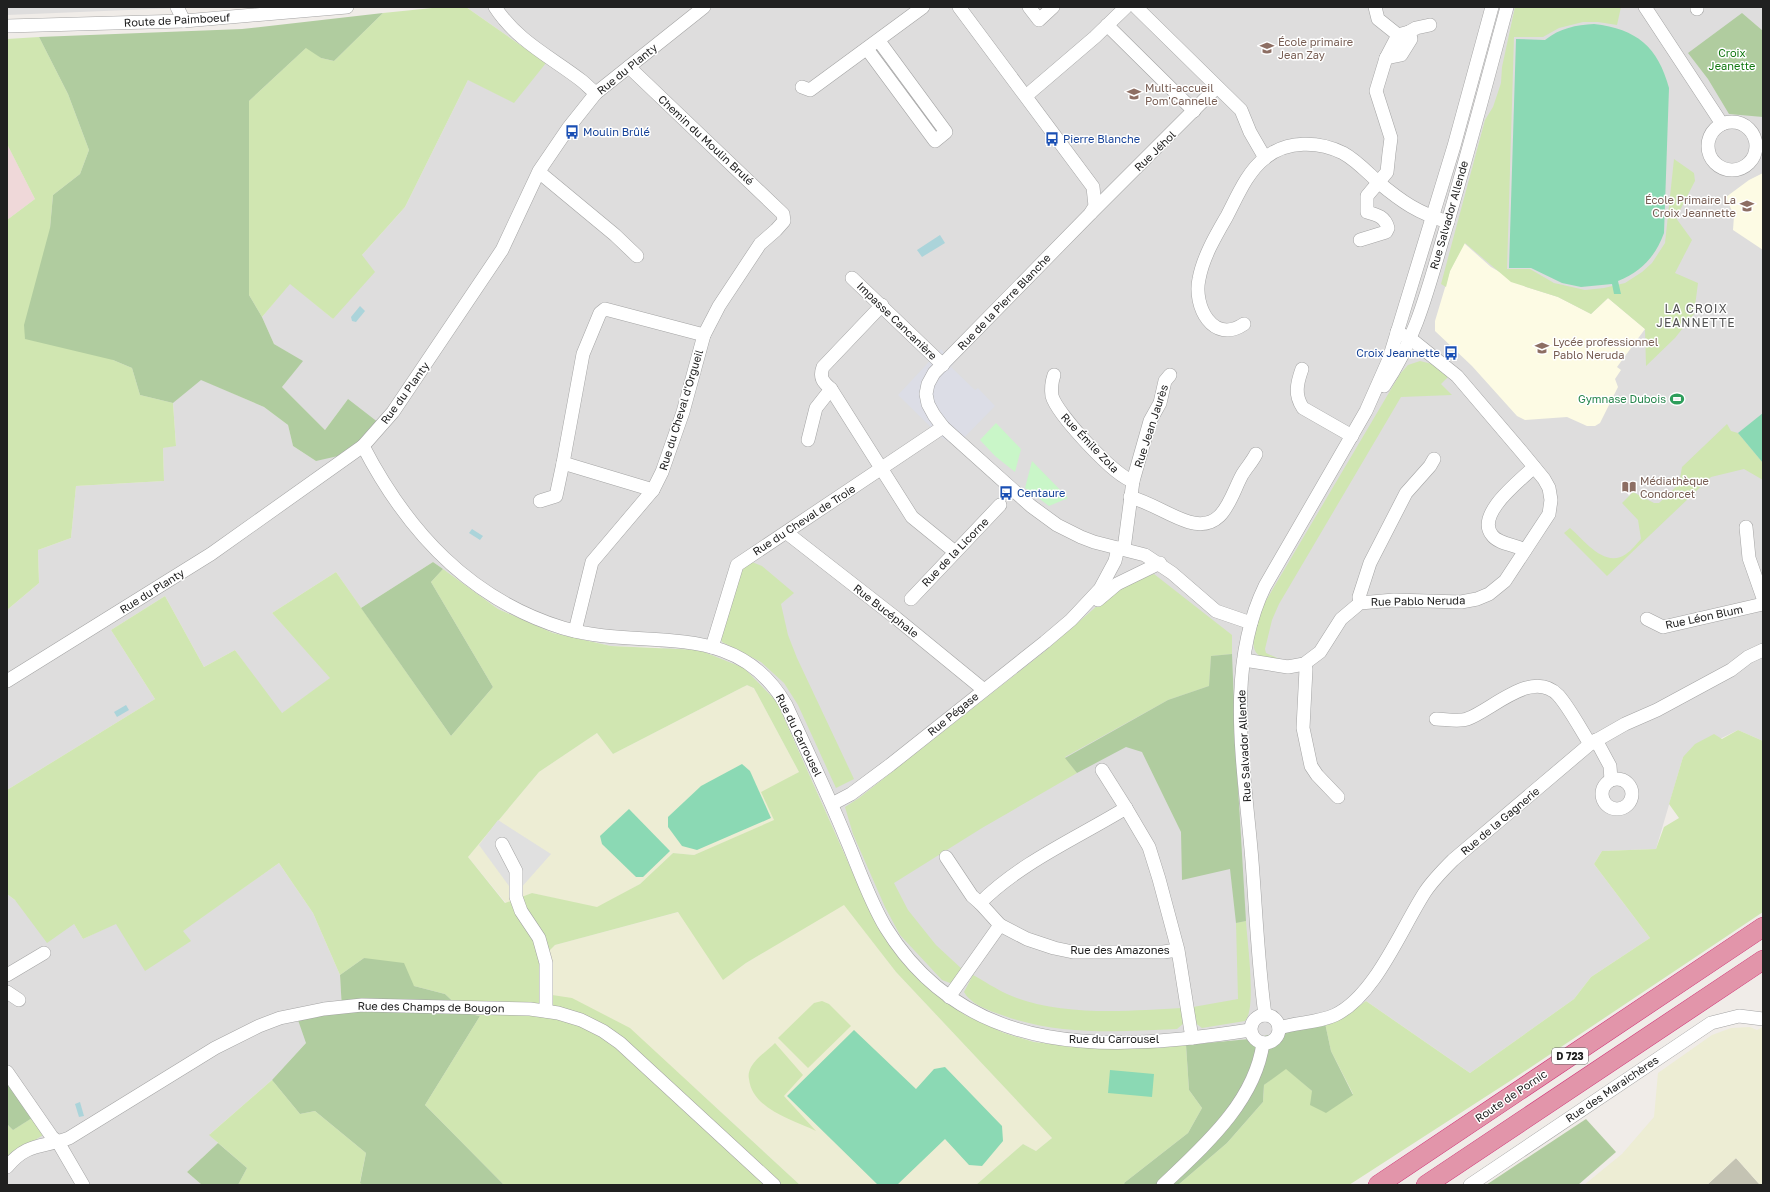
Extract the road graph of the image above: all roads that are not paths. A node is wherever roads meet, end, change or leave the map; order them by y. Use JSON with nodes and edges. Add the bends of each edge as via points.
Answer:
{"nodes":[{"id":1,"x":177,"y":7,"type":"edge"},
{"id":2,"x":347,"y":7,"type":"edge"},
{"id":3,"x":495,"y":7,"type":"edge"},
{"id":4,"x":704,"y":7,"type":"edge"},
{"id":5,"x":923,"y":7,"type":"edge"},
{"id":6,"x":959,"y":7,"type":"edge"},
{"id":7,"x":1030,"y":7,"type":"edge"},
{"id":8,"x":1053,"y":7,"type":"edge"},
{"id":9,"x":1126,"y":7,"type":"edge"},
{"id":10,"x":1136,"y":7,"type":"edge"},
{"id":11,"x":1375,"y":7,"type":"edge"},
{"id":12,"x":1492,"y":7,"type":"edge"},
{"id":13,"x":1507,"y":7,"type":"edge"},
{"id":14,"x":1645,"y":7,"type":"edge"},
{"id":15,"x":184,"y":21,"type":"junction"},
{"id":16,"x":1430,"y":24,"type":"dead end"},
{"id":17,"x":1107,"y":25,"type":"junction"},
{"id":18,"x":7,"y":26,"type":"edge"},
{"id":19,"x":1404,"y":34,"type":"junction"},
{"id":20,"x":879,"y":40,"type":"junction"},
{"id":21,"x":867,"y":49,"type":"junction"},
{"id":22,"x":629,"y":67,"type":"junction"},
{"id":23,"x":802,"y":87,"type":"dead end"},
{"id":24,"x":1218,"y":87,"type":"junction"},
{"id":25,"x":596,"y":93,"type":"junction"},
{"id":26,"x":1026,"y":96,"type":"junction"},
{"id":27,"x":1194,"y":111,"type":"junction"},
{"id":28,"x":1722,"y":124,"type":"dead end"},
{"id":29,"x":1265,"y":158,"type":"junction"},
{"id":30,"x":539,"y":172,"type":"junction"},
{"id":31,"x":1378,"y":182,"type":"junction"},
{"id":32,"x":783,"y":214,"type":"joint"},
{"id":33,"x":1090,"y":214,"type":"junction"},
{"id":34,"x":1432,"y":218,"type":"junction"},
{"id":35,"x":1448,"y":222,"type":"junction"},
{"id":36,"x":1360,"y":240,"type":"dead end"},
{"id":37,"x":637,"y":256,"type":"dead end"},
{"id":38,"x":852,"y":278,"type":"dead end"},
{"id":39,"x":882,"y":305,"type":"junction"},
{"id":40,"x":1244,"y":324,"type":"dead end"},
{"id":41,"x":1397,"y":332,"type":"junction"},
{"id":42,"x":704,"y":335,"type":"junction"},
{"id":43,"x":1411,"y":339,"type":"junction"},
{"id":44,"x":943,"y":365,"type":"junction"},
{"id":45,"x":1302,"y":369,"type":"dead end"},
{"id":46,"x":1054,"y":375,"type":"dead end"},
{"id":47,"x":1170,"y":375,"type":"dead end"},
{"id":48,"x":831,"y":389,"type":"junction"},
{"id":49,"x":1366,"y":412,"type":"junction"},
{"id":50,"x":943,"y":427,"type":"junction"},
{"id":51,"x":1352,"y":436,"type":"junction"},
{"id":52,"x":808,"y":440,"type":"dead end"},
{"id":53,"x":364,"y":446,"type":"junction"},
{"id":54,"x":1256,"y":454,"type":"dead end"},
{"id":55,"x":1434,"y":458,"type":"dead end"},
{"id":56,"x":563,"y":463,"type":"junction"},
{"id":57,"x":1534,"y":467,"type":"junction"},
{"id":58,"x":882,"y":470,"type":"junction"},
{"id":59,"x":1133,"y":481,"type":"junction"},
{"id":60,"x":653,"y":490,"type":"junction"},
{"id":61,"x":1130,"y":497,"type":"junction"},
{"id":62,"x":540,"y":501,"type":"dead end"},
{"id":63,"x":1000,"y":505,"type":"dead end"},
{"id":64,"x":1746,"y":527,"type":"dead end"},
{"id":65,"x":787,"y":533,"type":"junction"},
{"id":66,"x":1121,"y":549,"type":"junction"},
{"id":67,"x":1525,"y":550,"type":"junction"},
{"id":68,"x":955,"y":552,"type":"junction"},
{"id":69,"x":1160,"y":563,"type":"junction"},
{"id":70,"x":1763,"y":598,"type":"edge"},
{"id":71,"x":910,"y":599,"type":"dead end"},
{"id":72,"x":1360,"y":603,"type":"junction"},
{"id":73,"x":1763,"y":604,"type":"edge"},
{"id":74,"x":1647,"y":619,"type":"dead end"},
{"id":75,"x":1071,"y":620,"type":"junction"},
{"id":76,"x":1251,"y":623,"type":"junction"},
{"id":77,"x":575,"y":631,"type":"junction"},
{"id":78,"x":712,"y":647,"type":"junction"},
{"id":79,"x":1763,"y":650,"type":"edge"},
{"id":80,"x":1244,"y":660,"type":"junction"},
{"id":81,"x":1304,"y":664,"type":"junction"},
{"id":82,"x":7,"y":681,"type":"edge"},
{"id":83,"x":984,"y":690,"type":"junction"},
{"id":84,"x":1436,"y":719,"type":"dead end"},
{"id":85,"x":1593,"y":742,"type":"junction"},
{"id":86,"x":1102,"y":770,"type":"dead end"},
{"id":87,"x":1611,"y":780,"type":"dead end"},
{"id":88,"x":1338,"y":796,"type":"dead end"},
{"id":89,"x":832,"y":804,"type":"junction"},
{"id":90,"x":1126,"y":808,"type":"junction"},
{"id":91,"x":502,"y":844,"type":"dead end"},
{"id":92,"x":946,"y":857,"type":"dead end"},
{"id":93,"x":980,"y":903,"type":"junction"},
{"id":94,"x":1000,"y":925,"type":"junction"},
{"id":95,"x":1763,"y":927,"type":"edge"},
{"id":96,"x":1178,"y":950,"type":"junction"},
{"id":97,"x":44,"y":953,"type":"dead end"},
{"id":98,"x":1763,"y":960,"type":"edge"},
{"id":99,"x":7,"y":975,"type":"edge"},
{"id":100,"x":7,"y":992,"type":"edge"},
{"id":101,"x":949,"y":997,"type":"junction"},
{"id":102,"x":19,"y":1000,"type":"dead end"},
{"id":103,"x":546,"y":1011,"type":"junction"},
{"id":104,"x":1265,"y":1015,"type":"junction"},
{"id":105,"x":1763,"y":1019,"type":"edge"},
{"id":106,"x":1279,"y":1028,"type":"junction"},
{"id":107,"x":1250,"y":1030,"type":"junction"},
{"id":108,"x":1192,"y":1038,"type":"junction"},
{"id":109,"x":1263,"y":1043,"type":"junction"},
{"id":110,"x":7,"y":1072,"type":"edge"},
{"id":111,"x":58,"y":1142,"type":"junction"},
{"id":112,"x":7,"y":1166,"type":"edge"},
{"id":113,"x":83,"y":1185,"type":"edge"},
{"id":114,"x":774,"y":1185,"type":"edge"},
{"id":115,"x":1164,"y":1185,"type":"edge"},
{"id":116,"x":1378,"y":1185,"type":"edge"},
{"id":117,"x":1426,"y":1185,"type":"edge"},
{"id":118,"x":1470,"y":1185,"type":"edge"}],
"edges":[{"from":1,"to":15,"type":"street"},
{"from":2,"to":15,"type":"street","name":"Route de Paimboeuf"},
{"from":3,"to":25,"type":"street","via":[[504,20],[541,54],[583,81]]},
{"from":4,"to":22,"type":"street","name":"Rue du Planty"},
{"from":5,"to":20,"type":"street"},
{"from":6,"to":26,"type":"street"},
{"from":7,"to":8,"type":"street","via":[[1039,20]]},
{"from":9,"to":17,"type":"street"},
{"from":10,"to":24,"type":"street"},
{"from":11,"to":19,"type":"street","via":[[1378,19]]},
{"from":12,"to":34,"type":"street","name":"Rue Salvador Allende"},
{"from":13,"to":35,"type":"street","name":"Rue Salvador Allende"},
{"from":14,"to":28,"type":"street"},
{"from":15,"to":18,"type":"street","name":"Route de Paimboeuf"},
{"from":16,"to":19,"type":"street"},
{"from":17,"to":26,"type":"street"},
{"from":17,"to":27,"type":"street"},
{"from":19,"to":31,"type":"street","via":[[1386,58],[1376,91],[1391,138],[1387,172]]},
{"from":20,"to":21,"type":"street"},
{"from":20,"to":21,"type":"street","via":[[946,132],[935,141]]},
{"from":21,"to":23,"type":"street","via":[[810,90]]},
{"from":22,"to":25,"type":"street","name":"Rue du Planty"},
{"from":22,"to":32,"type":"street","name":"Chemin du Moulin Brulé"},
{"from":24,"to":27,"type":"street","name":"Rue Jéhol"},
{"from":24,"to":29,"type":"street","via":[[1241,110]]},
{"from":25,"to":30,"type":"street","name":"Rue du Planty","via":[[569,127]]},
{"from":26,"to":33,"type":"street","via":[[1093,187],[1095,206]]},
{"from":27,"to":33,"type":"street","name":"Rue Jéhol"},
{"from":29,"to":31,"type":"street","via":[[1284,149],[1313,144],[1344,154]]},
{"from":29,"to":40,"type":"street","via":[[1245,182],[1213,241],[1197,289],[1197,298],[1206,319],[1217,328],[1237,329]]},
{"from":30,"to":37,"type":"street"},
{"from":30,"to":53,"type":"street","name":"Rue du Planty","via":[[502,250],[393,412]]},
{"from":31,"to":34,"type":"street","via":[[1408,206]]},
{"from":31,"to":36,"type":"street","via":[[1367,196],[1366,208],[1368,212],[1382,217],[1388,228],[1386,232]]},
{"from":32,"to":42,"type":"street","name":"Rue du Cheval d'Orgueil","via":[[784,221],[760,244],[719,306]]},
{"from":33,"to":44,"type":"street","name":"Rue de la Pierre Blanche"},
{"from":34,"to":35,"type":"street"},
{"from":34,"to":41,"type":"street","name":"Rue Salvador Allende"},
{"from":35,"to":43,"type":"street","name":"Rue Salvador Allende"},
{"from":38,"to":39,"type":"street","name":"Impasse Cancanière"},
{"from":39,"to":44,"type":"street","name":"Impasse Cancanière"},
{"from":39,"to":48,"type":"street","via":[[823,367],[820,374],[822,380]]},
{"from":41,"to":43,"type":"street","name":"Rue Pablo Neruda"},
{"from":41,"to":49,"type":"street","name":"Rue Salvador Allende","via":[[1389,360]]},
{"from":42,"to":56,"type":"street","via":[[611,309],[605,309],[600,313],[583,354]]},
{"from":42,"to":60,"type":"street","name":"Rue du Cheval d'Orgueil","via":[[683,412]]},
{"from":43,"to":49,"type":"street","name":"Rue Salvador Allende","via":[[1397,367]]},
{"from":43,"to":57,"type":"street","name":"Rue Pablo Neruda","via":[[1458,376]]},
{"from":44,"to":50,"type":"street","name":"Rue de la Pierre Blanche","via":[[934,373],[926,394],[928,404]]},
{"from":45,"to":51,"type":"street","via":[[1296,391],[1302,408]]},
{"from":46,"to":59,"type":"street","name":"Rue Émile Zola","via":[[1052,396],[1061,415],[1111,468],[1127,480]]},
{"from":47,"to":59,"type":"street","name":"Rue Jean Jaurès","via":[[1165,381],[1160,403],[1150,421]]},
{"from":48,"to":52,"type":"street","via":[[816,408]]},
{"from":48,"to":58,"type":"street"},
{"from":49,"to":51,"type":"street","name":"Rue Salvador Allende"},
{"from":50,"to":58,"type":"street","name":"Rue du Cheval de Troie"},
{"from":50,"to":66,"type":"street","name":"Rue de la Pierre Blanche","via":[[993,474],[1047,518],[1081,537]]},
{"from":51,"to":76,"type":"street","name":"Rue Salvador Allende","via":[[1265,586],[1253,612]]},
{"from":53,"to":77,"type":"street","name":"Rue du Carrousel","via":[[379,476],[406,517],[451,564],[475,584],[506,603]]},
{"from":53,"to":82,"type":"street","name":"Rue du Planty","via":[[211,554]]},
{"from":54,"to":61,"type":"street","via":[[1227,506],[1213,522],[1190,522],[1150,503]]},
{"from":55,"to":72,"type":"street","via":[[1406,493],[1373,556],[1359,597]]},
{"from":56,"to":60,"type":"street"},
{"from":56,"to":62,"type":"street","via":[[556,496]]},
{"from":57,"to":67,"type":"street","name":"Rue Pablo Neruda","via":[[1549,488],[1550,510],[1543,526]]},
{"from":57,"to":67,"type":"street","via":[[1494,506],[1488,522],[1491,535],[1496,539]]},
{"from":58,"to":65,"type":"street","name":"Rue du Cheval de Troie"},
{"from":58,"to":68,"type":"street","via":[[912,517]]},
{"from":59,"to":61,"type":"street","name":"Rue Jean Jaurès"},
{"from":60,"to":77,"type":"street","name":"Rue du Cheval d'Orgueil","via":[[592,562]]},
{"from":61,"to":66,"type":"street","name":"Rue Jean Jaurès"},
{"from":63,"to":68,"type":"street","name":"Rue de la Licorne"},
{"from":64,"to":70,"type":"street","via":[[1749,558]]},
{"from":65,"to":78,"type":"street","name":"Rue du Cheval de Troie","via":[[737,565]]},
{"from":65,"to":83,"type":"street","name":"Rue Bucéphale"},
{"from":66,"to":69,"type":"street","name":"Rue de la Pierre Blanche","via":[[1138,552]]},
{"from":66,"to":75,"type":"street","name":"Rue Pégase","via":[[1100,589]]},
{"from":67,"to":72,"type":"street","name":"Rue Pablo Neruda","via":[[1505,581],[1478,599],[1460,602],[1394,600]]},
{"from":68,"to":71,"type":"street","name":"Rue de la Licorne"},
{"from":69,"to":75,"type":"street","name":"Rue Pégase","via":[[1117,584],[1084,613]]},
{"from":69,"to":76,"type":"street","name":"Rue de la Pierre Blanche","via":[[1216,611]]},
{"from":72,"to":81,"type":"street","name":"Rue Pablo Neruda","via":[[1341,619],[1320,652]]},
{"from":73,"to":74,"type":"street","name":"Rue Léon Blum","via":[[1663,627]]},
{"from":75,"to":83,"type":"street","name":"Rue Pégase"},
{"from":76,"to":80,"type":"street","name":"Rue Salvador Allende"},
{"from":77,"to":78,"type":"street","name":"Rue du Carrousel","via":[[607,637],[683,641]]},
{"from":78,"to":89,"type":"street","name":"Rue du Carrousel","via":[[733,655],[755,668],[777,690]]},
{"from":79,"to":85,"type":"street","name":"Rue de la Gagnerie","via":[[1677,699]]},
{"from":80,"to":81,"type":"street","name":"Rue Pablo Neruda","via":[[1288,667]]},
{"from":80,"to":104,"type":"street","name":"Rue Salvador Allende","via":[[1240,696],[1242,748]]},
{"from":81,"to":88,"type":"street","via":[[1306,669],[1303,728],[1311,766]]},
{"from":83,"to":89,"type":"street","name":"Rue Pégase","via":[[890,765],[851,794]]},
{"from":84,"to":85,"type":"street","via":[[1466,719],[1530,686],[1545,687],[1558,695]]},
{"from":85,"to":87,"type":"street","via":[[1610,766]]},
{"from":85,"to":106,"type":"street","name":"Rue de la Gagnerie","via":[[1437,876],[1421,898],[1373,981],[1355,1001],[1344,1010],[1323,1019]]},
{"from":86,"to":90,"type":"street","name":"Rue des Amazones"},
{"from":89,"to":101,"type":"street","name":"Rue du Carrousel","via":[[886,927],[909,960]]},
{"from":90,"to":93,"type":"street","via":[[1057,847],[999,886]]},
{"from":90,"to":96,"type":"street","name":"Rue des Amazones","via":[[1149,847]]},
{"from":91,"to":103,"type":"street","via":[[516,871],[516,897],[539,938],[546,963]]},
{"from":92,"to":93,"type":"street","name":"Rue des Amazones","via":[[972,896]]},
{"from":93,"to":94,"type":"street","name":"Rue des Amazones"},
{"from":94,"to":96,"type":"street","name":"Rue des Amazones","via":[[1027,939],[1073,952]]},
{"from":94,"to":101,"type":"street"},
{"from":95,"to":116,"type":"highway","name":"Route de Pornic","number":"D 723"},
{"from":96,"to":108,"type":"street","name":"Rue des Amazones"},
{"from":97,"to":99,"type":"street"},
{"from":98,"to":117,"type":"highway","number":"D 723"},
{"from":100,"to":102,"type":"street"},
{"from":101,"to":108,"type":"street","name":"Rue du Carrousel","via":[[992,1021],[1043,1037],[1100,1041]]},
{"from":103,"to":111,"type":"street","name":"Rue des Champs de Bougon","via":[[362,1005],[280,1018],[215,1048],[76,1134]]},
{"from":103,"to":114,"type":"street","name":"Rue des Champs de Bougon","via":[[580,1020],[620,1043]]},
{"from":104,"to":106,"type":"street","via":[[1273,1017]]},
{"from":104,"to":107,"type":"street","via":[[1253,1020]]},
{"from":105,"to":118,"type":"street","name":"Rue des Maraichères","via":[[1739,1016],[1711,1023]]},
{"from":106,"to":109,"type":"street","via":[[1274,1039]]},
{"from":107,"to":108,"type":"street","name":"Rue du Carrousel"},
{"from":107,"to":109,"type":"street","via":[[1256,1040]]},
{"from":109,"to":115,"type":"street","via":[[1261,1057],[1237,1106],[1217,1131]]},
{"from":110,"to":111,"type":"street"},
{"from":111,"to":112,"type":"street","name":"Rue des Champs de Bougon","via":[[30,1148],[15,1157]]},
{"from":111,"to":113,"type":"street"}]}
